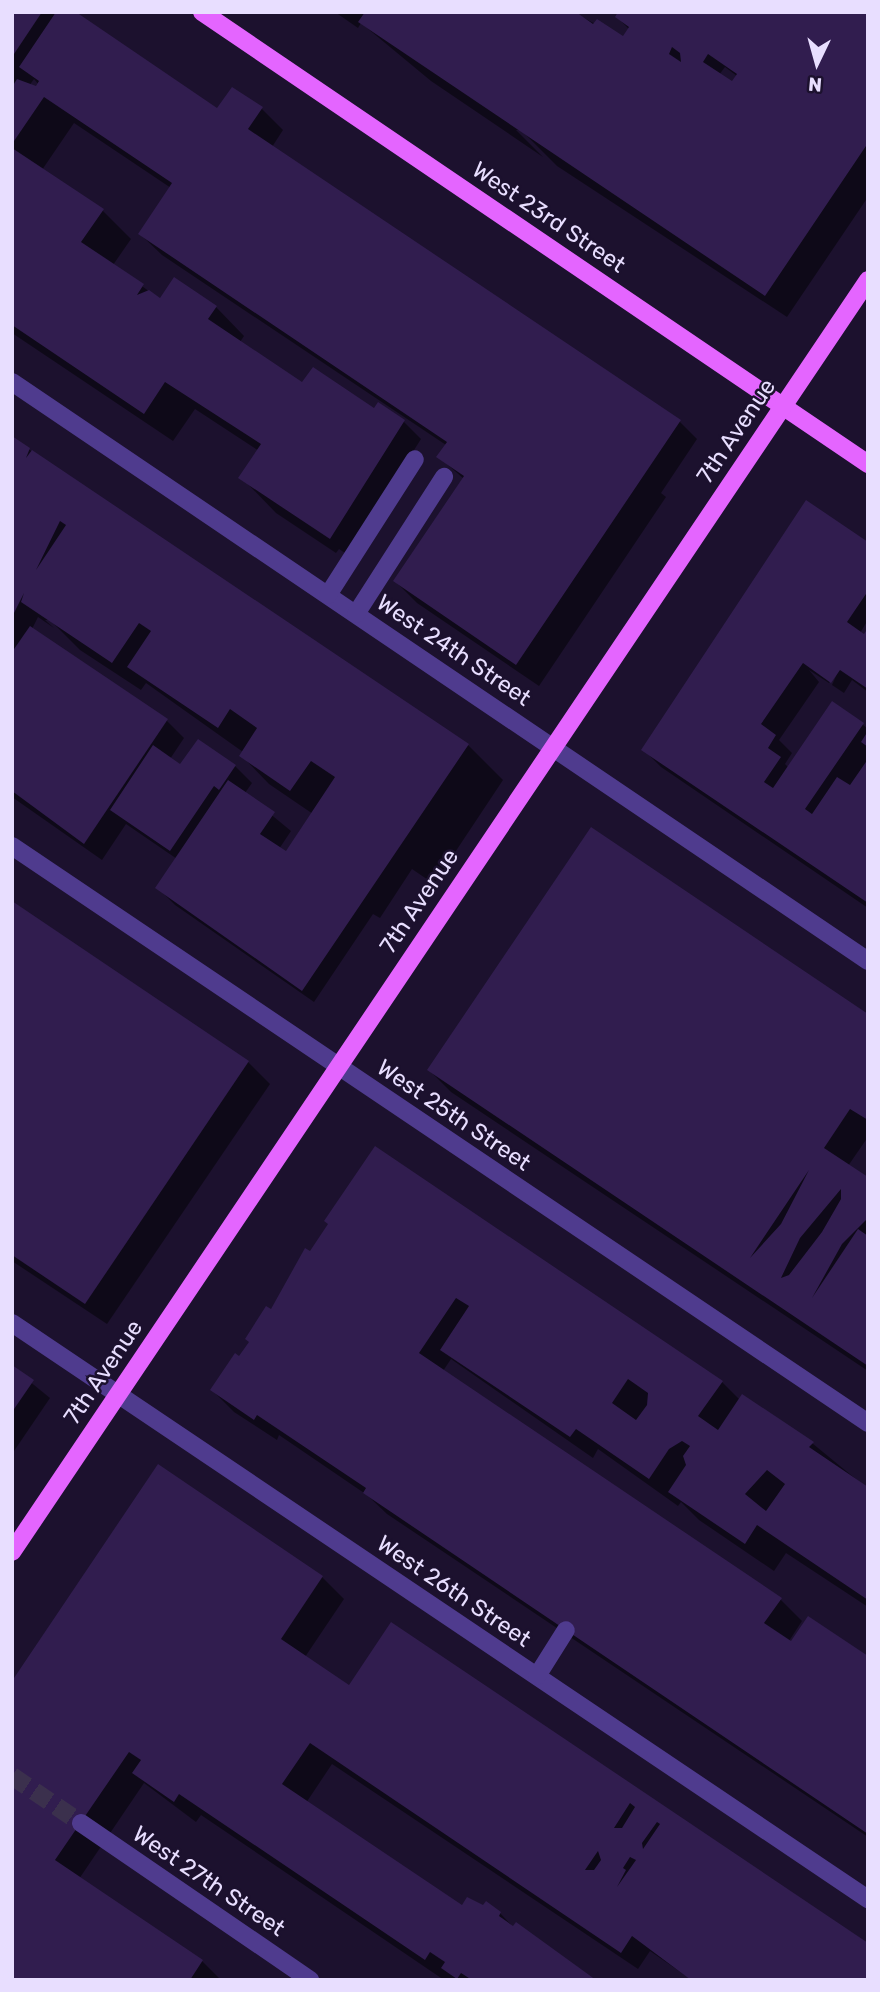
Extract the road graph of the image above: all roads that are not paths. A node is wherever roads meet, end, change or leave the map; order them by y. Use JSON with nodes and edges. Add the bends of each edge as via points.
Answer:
{"nodes":[{"id":1,"x":202,"y":12,"type":"edge"},
{"id":2,"x":868,"y":280,"type":"edge"},
{"id":3,"x":12,"y":382,"type":"edge"},
{"id":4,"x":782,"y":406,"type":"junction"},
{"id":5,"x":415,"y":458,"type":"dead end"},
{"id":6,"x":868,"y":464,"type":"edge"},
{"id":7,"x":444,"y":478,"type":"dead end"},
{"id":8,"x":328,"y":595,"type":"junction"},
{"id":9,"x":356,"y":614,"type":"junction"},
{"id":10,"x":553,"y":747,"type":"junction"},
{"id":11,"x":12,"y":846,"type":"edge"},
{"id":12,"x":868,"y":961,"type":"edge"},
{"id":13,"x":338,"y":1066,"type":"junction"},
{"id":14,"x":12,"y":1323,"type":"edge"},
{"id":15,"x":118,"y":1395,"type":"junction"},
{"id":16,"x":868,"y":1423,"type":"edge"},
{"id":17,"x":12,"y":1552,"type":"edge"},
{"id":18,"x":566,"y":1630,"type":"dead end"},
{"id":19,"x":537,"y":1676,"type":"junction"},
{"id":20,"x":81,"y":1823,"type":"tunnel mouth"},
{"id":21,"x":868,"y":1899,"type":"edge"},
{"id":22,"x":310,"y":1980,"type":"edge"}],
"edges":[{"from":1,"to":4,"type":"main road","name":"West 23rd Street"},
{"from":2,"to":4,"type":"main road","name":"7th Avenue"},
{"from":3,"to":8,"type":"street","name":"West 24th Street"},
{"from":4,"to":6,"type":"main road","name":"West 23rd Street"},
{"from":4,"to":10,"type":"main road","name":"7th Avenue"},
{"from":5,"to":8,"type":"street"},
{"from":7,"to":9,"type":"street"},
{"from":8,"to":9,"type":"street","name":"West 24th Street"},
{"from":9,"to":10,"type":"street","name":"West 24th Street"},
{"from":10,"to":12,"type":"street","name":"West 24th Street"},
{"from":10,"to":13,"type":"main road","name":"7th Avenue"},
{"from":11,"to":13,"type":"street","name":"West 25th Street"},
{"from":13,"to":15,"type":"main road","name":"7th Avenue"},
{"from":13,"to":16,"type":"street","name":"West 25th Street"},
{"from":14,"to":15,"type":"street","name":"West 26th Street"},
{"from":15,"to":17,"type":"main road","name":"7th Avenue"},
{"from":15,"to":19,"type":"street","name":"West 26th Street"},
{"from":18,"to":19,"type":"street"},
{"from":19,"to":21,"type":"street","name":"West 26th Street"},
{"from":20,"to":22,"type":"street","name":"West 27th Street"}]}
